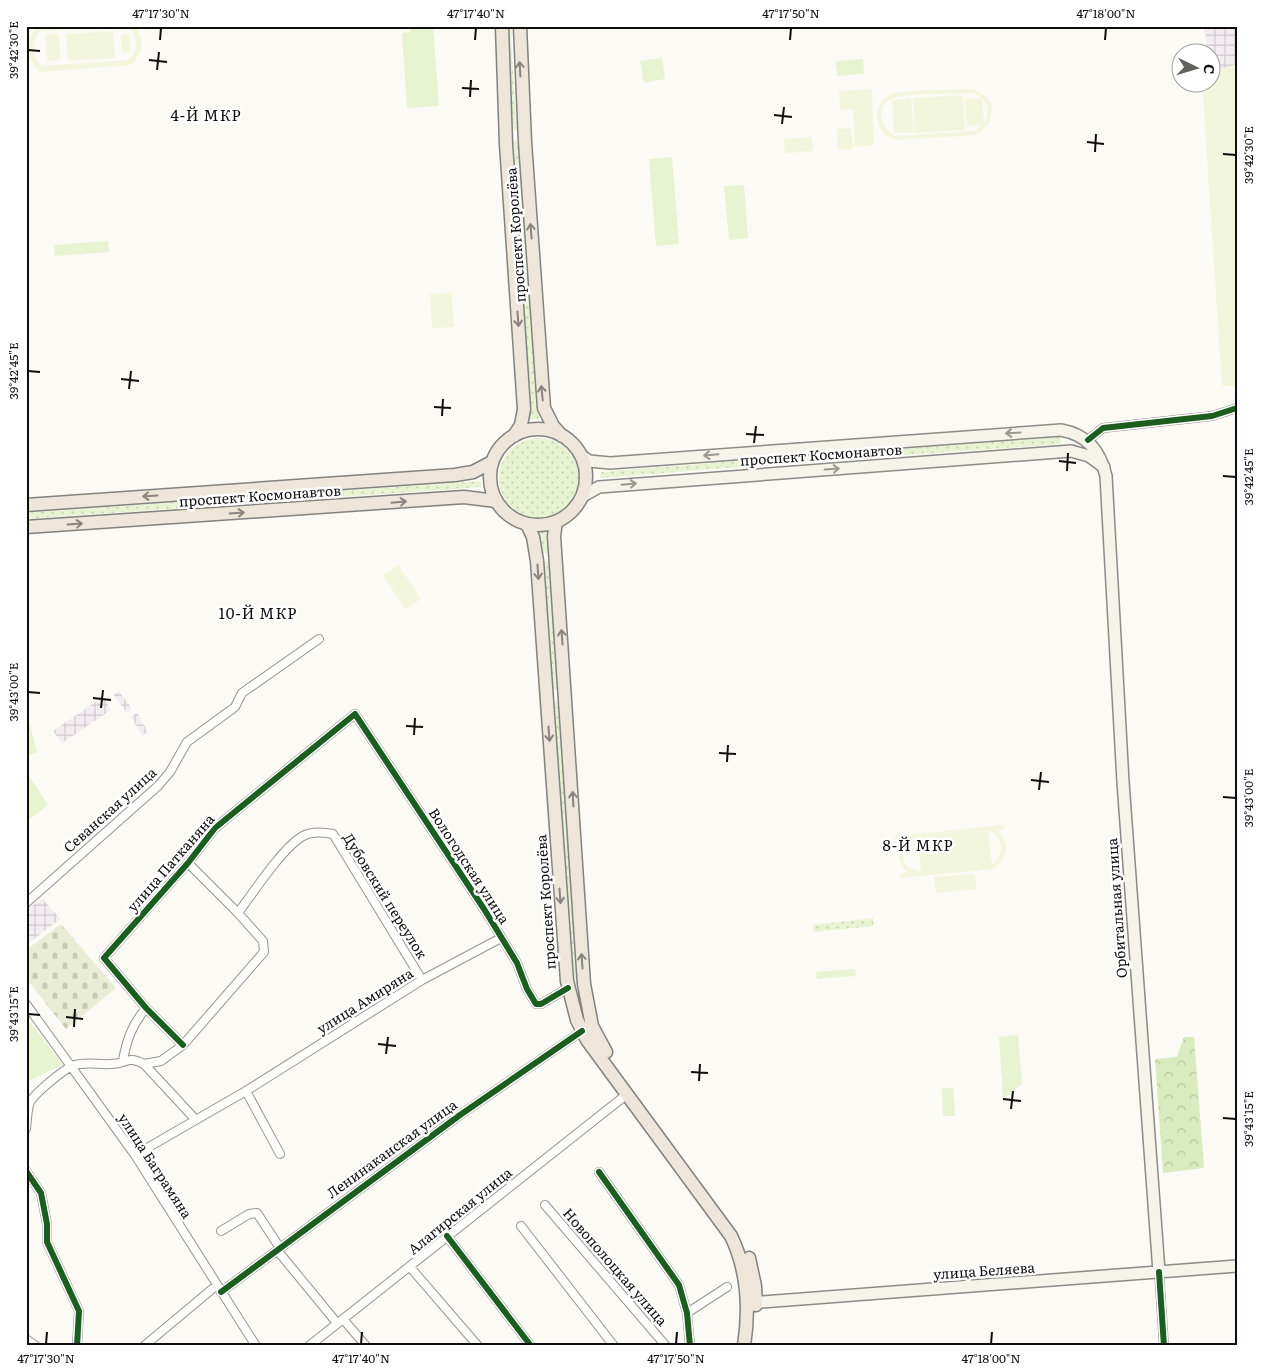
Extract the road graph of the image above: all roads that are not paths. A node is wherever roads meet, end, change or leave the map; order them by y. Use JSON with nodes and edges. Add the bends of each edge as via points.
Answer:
{"nodes":[{"id":1,"x":502,"y":26,"type":"edge"},
{"id":2,"x":520,"y":26,"type":"edge"},
{"id":3,"x":525,"y":142,"type":"junction"},
{"id":4,"x":506,"y":144,"type":"junction"},
{"id":5,"x":532,"y":262,"type":"junction"},
{"id":6,"x":514,"y":263,"type":"junction"},
{"id":7,"x":1237,"y":408,"type":"edge"},
{"id":8,"x":1061,"y":430,"type":"junction"},
{"id":9,"x":514,"y":436,"type":"junction"},
{"id":10,"x":562,"y":436,"type":"junction"},
{"id":11,"x":1088,"y":440,"type":"junction"},
{"id":12,"x":782,"y":450,"type":"junction"},
{"id":13,"x":1063,"y":452,"type":"junction"},
{"id":14,"x":582,"y":456,"type":"junction"},
{"id":15,"x":492,"y":462,"type":"junction"},
{"id":16,"x":1104,"y":467,"type":"junction"},
{"id":17,"x":783,"y":472,"type":"junction"},
{"id":18,"x":583,"y":496,"type":"junction"},
{"id":19,"x":496,"y":501,"type":"junction"},
{"id":20,"x":26,"y":505,"type":"edge"},
{"id":21,"x":556,"y":522,"type":"junction"},
{"id":22,"x":528,"y":524,"type":"junction"},
{"id":23,"x":26,"y":528,"type":"edge"},
{"id":24,"x":319,"y":639,"type":"dead end"},
{"id":25,"x":567,"y":700,"type":"junction"},
{"id":26,"x":547,"y":702,"type":"junction"},
{"id":27,"x":355,"y":714,"type":"joint"},
{"id":28,"x":188,"y":863,"type":"junction"},
{"id":29,"x":26,"y":903,"type":"edge"},
{"id":30,"x":238,"y":913,"type":"junction"},
{"id":31,"x":501,"y":938,"type":"junction"},
{"id":32,"x":422,"y":980,"type":"junction"},
{"id":33,"x":584,"y":984,"type":"junction"},
{"id":34,"x":568,"y":988,"type":"junction"},
{"id":35,"x":26,"y":1004,"type":"edge"},
{"id":36,"x":146,"y":1008,"type":"junction"},
{"id":37,"x":582,"y":1031,"type":"junction"},
{"id":38,"x":183,"y":1045,"type":"junction"},
{"id":39,"x":123,"y":1060,"type":"junction"},
{"id":40,"x":144,"y":1064,"type":"junction"},
{"id":41,"x":72,"y":1066,"type":"junction"},
{"id":42,"x":246,"y":1091,"type":"junction"},
{"id":43,"x":626,"y":1095,"type":"junction"},
{"id":44,"x":195,"y":1119,"type":"junction"},
{"id":45,"x":26,"y":1129,"type":"edge"},
{"id":46,"x":280,"y":1154,"type":"dead end"},
{"id":47,"x":135,"y":1155,"type":"junction"},
{"id":48,"x":26,"y":1171,"type":"edge"},
{"id":49,"x":599,"y":1172,"type":"dead end"},
{"id":50,"x":545,"y":1206,"type":"dead end"},
{"id":51,"x":521,"y":1226,"type":"dead end"},
{"id":52,"x":221,"y":1231,"type":"dead end"},
{"id":53,"x":447,"y":1236,"type":"junction"},
{"id":54,"x":279,"y":1249,"type":"junction"},
{"id":55,"x":1237,"y":1266,"type":"edge"},
{"id":56,"x":410,"y":1268,"type":"junction"},
{"id":57,"x":1159,"y":1272,"type":"junction"},
{"id":58,"x":727,"y":1287,"type":"dead end"},
{"id":59,"x":219,"y":1289,"type":"junction"},
{"id":60,"x":752,"y":1303,"type":"junction"},
{"id":61,"x":686,"y":1313,"type":"junction"},
{"id":62,"x":340,"y":1321,"type":"junction"},
{"id":63,"x":26,"y":1339,"type":"edge"},
{"id":64,"x":36,"y":1346,"type":"edge"},
{"id":65,"x":76,"y":1346,"type":"edge"},
{"id":66,"x":144,"y":1346,"type":"edge"},
{"id":67,"x":256,"y":1346,"type":"edge"},
{"id":68,"x":309,"y":1346,"type":"edge"},
{"id":69,"x":366,"y":1346,"type":"edge"},
{"id":70,"x":478,"y":1346,"type":"edge"},
{"id":71,"x":531,"y":1346,"type":"edge"},
{"id":72,"x":614,"y":1346,"type":"edge"},
{"id":73,"x":666,"y":1346,"type":"edge"},
{"id":74,"x":690,"y":1346,"type":"edge"},
{"id":75,"x":744,"y":1346,"type":"edge"},
{"id":76,"x":752,"y":1346,"type":"edge"},
{"id":77,"x":1164,"y":1346,"type":"edge"}],
"edges":[{"from":1,"to":4,"type":"main road","name":"проспект Королёва"},
{"from":3,"to":2,"type":"main road","name":"проспект Королёва","one_way":true},
{"from":3,"to":4,"type":"main road","via":[[514,136],[507,139]]},
{"from":5,"to":3,"type":"main road","name":"проспект Королёва","one_way":true},
{"from":4,"to":6,"type":"main road","name":"проспект Королёва"},
{"from":5,"to":6,"type":"main road","via":[[528,268],[522,269]]},
{"from":10,"to":5,"type":"main road","name":"проспект Королёва","one_way":true,"via":[[544,408]]},
{"from":6,"to":9,"type":"main road","name":"проспект Королёва","one_way":true,"via":[[524,409],[521,425]]},
{"from":7,"to":11,"type":"street","via":[[1212,416],[1103,428]]},
{"from":8,"to":11,"type":"main road","name":"проспект Космонавтов","via":[[1079,434]]},
{"from":8,"to":12,"type":"main road","name":"проспект Космонавтов","one_way":true},
{"from":8,"to":13,"type":"main road","via":[[1068,440]]},
{"from":9,"to":10,"type":"main road","via":[[534,429]]},
{"from":9,"to":15,"type":"main road","via":[[496,453]]},
{"from":10,"to":14,"type":"main road"},
{"from":11,"to":16,"type":"main road","via":[[1100,454]]},
{"from":12,"to":14,"type":"main road","name":"проспект Космонавтов","one_way":true,"via":[[605,463],[589,461]]},
{"from":12,"to":17,"type":"main road"},
{"from":13,"to":16,"type":"main road","name":"проспект Космонавтов","via":[[1076,451]]},
{"from":17,"to":13,"type":"main road","name":"проспект Космонавтов","one_way":true},
{"from":14,"to":18,"type":"main road","via":[[586,470]]},
{"from":15,"to":19,"type":"main road","via":[[490,483]]},
{"from":15,"to":20,"type":"main road","name":"проспект Космонавтов","one_way":true,"via":[[473,472],[438,476]]},
{"from":16,"to":57,"type":"main road","name":"Орбитальная улица","via":[[1124,799]]},
{"from":18,"to":17,"type":"main road","name":"проспект Космонавтов","one_way":true,"via":[[599,486]]},
{"from":18,"to":21,"type":"main road","via":[[570,514]]},
{"from":19,"to":22,"type":"main road","via":[[506,513]]},
{"from":23,"to":19,"type":"main road","name":"проспект Космонавтов","one_way":true,"via":[[464,497]]},
{"from":21,"to":22,"type":"main road"},
{"from":25,"to":21,"type":"main road","name":"проспект Королёва","one_way":true,"via":[[554,536]]},
{"from":22,"to":26,"type":"main road","name":"проспект Королёва","one_way":true,"via":[[537,561]]},
{"from":24,"to":29,"type":"street","name":"Севанская улица","via":[[242,693],[235,707],[187,742],[158,786]]},
{"from":25,"to":26,"type":"main road","via":[[557,696]]},
{"from":33,"to":25,"type":"main road","name":"проспект Королёва","one_way":true},
{"from":26,"to":34,"type":"main road","name":"проспект Королёва","one_way":true},
{"from":27,"to":28,"type":"street","name":"улица Патканяна","via":[[215,828]]},
{"from":27,"to":31,"type":"street","name":"Вологодская улица"},
{"from":28,"to":30,"type":"street"},
{"from":28,"to":36,"type":"street","name":"улица Патканяна","via":[[104,958]]},
{"from":30,"to":32,"type":"street","name":"Дубовский переулок","via":[[288,848],[303,836],[322,832],[333,834]]},
{"from":30,"to":38,"type":"street","via":[[263,941],[264,952]]},
{"from":31,"to":32,"type":"street","name":"улица Амиряна"},
{"from":31,"to":34,"type":"street","name":"Вологодская улица","via":[[536,1004]]},
{"from":32,"to":42,"type":"street","name":"улица Амиряна"},
{"from":33,"to":34,"type":"main road","via":[[577,989]]},
{"from":33,"to":60,"type":"main road","name":"проспект Королёва","via":[[592,1026],[600,1043],[738,1231],[752,1268]]},
{"from":34,"to":37,"type":"main road","name":"проспект Королёва"},
{"from":35,"to":41,"type":"street","name":"улица Баграмяна"},
{"from":36,"to":38,"type":"street"},
{"from":36,"to":39,"type":"street","via":[[134,1022]]},
{"from":37,"to":43,"type":"main road","name":"проспект Королёва"},
{"from":37,"to":54,"type":"street","name":"Ленинаканская улица","via":[[460,1115]]},
{"from":38,"to":40,"type":"street","via":[[161,1060]]},
{"from":39,"to":40,"type":"street","via":[[134,1059]]},
{"from":39,"to":41,"type":"street","via":[[112,1064],[94,1062]]},
{"from":40,"to":44,"type":"street"},
{"from":41,"to":45,"type":"street","via":[[31,1101]]},
{"from":41,"to":47,"type":"street","name":"улица Баграмяна"},
{"from":42,"to":44,"type":"street","name":"улица Амиряна"},
{"from":42,"to":46,"type":"street"},
{"from":43,"to":53,"type":"street","name":"Алагирская улица"},
{"from":43,"to":60,"type":"main road","name":"проспект Королёва","via":[[731,1236]]},
{"from":44,"to":47,"type":"street","name":"улица Амиряна"},
{"from":47,"to":59,"type":"street","name":"улица Баграмяна"},
{"from":48,"to":65,"type":"street","via":[[40,1193],[47,1224],[47,1242],[79,1311]]},
{"from":49,"to":61,"type":"street","name":"Новополоцкая улица","via":[[679,1285]]},
{"from":50,"to":73,"type":"street","name":"Новополоцкая улица"},
{"from":51,"to":72,"type":"street"},
{"from":52,"to":54,"type":"street","via":[[249,1214],[258,1213]]},
{"from":53,"to":56,"type":"street","name":"Алагирская улица"},
{"from":53,"to":71,"type":"street"},
{"from":54,"to":59,"type":"street","name":"Ленинаканская улица","via":[[250,1273]]},
{"from":54,"to":62,"type":"street"},
{"from":55,"to":57,"type":"main road","name":"улица Беляева"},
{"from":56,"to":62,"type":"street","name":"Алагирская улица"},
{"from":56,"to":70,"type":"street"},
{"from":57,"to":60,"type":"main road","name":"улица Беляева"},
{"from":57,"to":77,"type":"street","name":"Орбитальная улица"},
{"from":58,"to":61,"type":"street"},
{"from":59,"to":66,"type":"street","name":"Ленинаканская улица"},
{"from":59,"to":67,"type":"street","name":"улица Баграмяна","via":[[240,1316]]},
{"from":60,"to":75,"type":"main road","name":"проспект Королёва"},
{"from":60,"to":76,"type":"main road","name":"проспект Королёва"},
{"from":61,"to":74,"type":"street","name":"Новополоцкая улица"},
{"from":62,"to":68,"type":"street","name":"Алагирская улица"},
{"from":62,"to":69,"type":"street"},
{"from":63,"to":64,"type":"street"}]}
